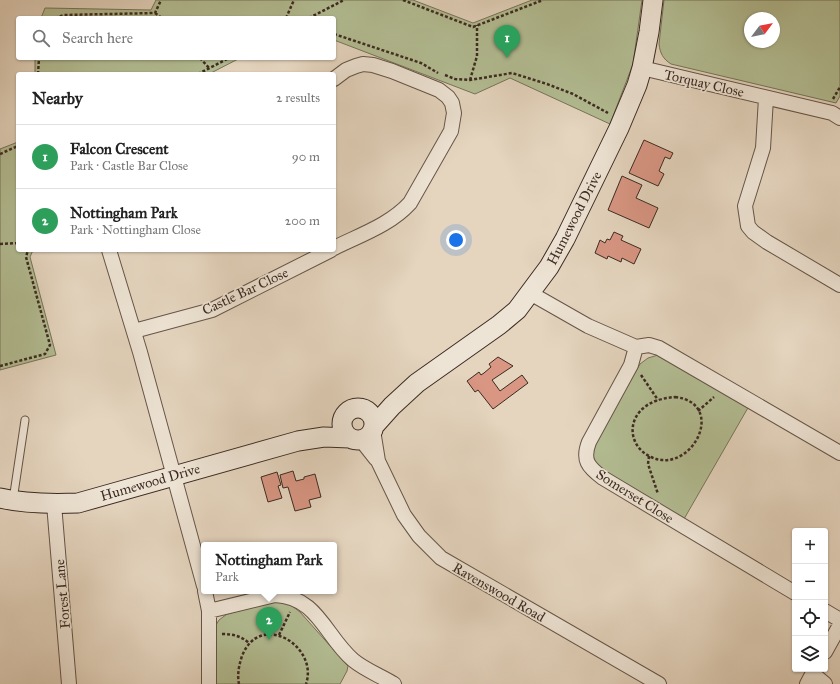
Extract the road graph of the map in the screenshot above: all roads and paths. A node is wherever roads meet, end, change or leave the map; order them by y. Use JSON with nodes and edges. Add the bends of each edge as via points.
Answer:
{"nodes":[{"id":1,"x":161,"y":0,"type":"edge"},
{"id":2,"x":294,"y":0,"type":"edge"},
{"id":3,"x":344,"y":0,"type":"edge"},
{"id":4,"x":403,"y":0,"type":"edge"},
{"id":5,"x":543,"y":0,"type":"edge"},
{"id":6,"x":653,"y":0,"type":"edge"},
{"id":7,"x":155,"y":13,"type":"junction"},
{"id":8,"x":60,"y":16,"type":"edge"},
{"id":9,"x":159,"y":16,"type":"edge"},
{"id":10,"x":287,"y":16,"type":"edge"},
{"id":11,"x":313,"y":16,"type":"edge"},
{"id":12,"x":477,"y":25,"type":"junction"},
{"id":13,"x":336,"y":35,"type":"edge"},
{"id":14,"x":39,"y":60,"type":"edge"},
{"id":15,"x":202,"y":60,"type":"edge"},
{"id":16,"x":225,"y":60,"type":"edge"},
{"id":17,"x":208,"y":68,"type":"junction"},
{"id":18,"x":642,"y":68,"type":"junction"},
{"id":19,"x":38,"y":72,"type":"edge"},
{"id":20,"x":201,"y":72,"type":"edge"},
{"id":21,"x":336,"y":77,"type":"edge"},
{"id":22,"x":470,"y":80,"type":"junction"},
{"id":23,"x":766,"y":98,"type":"junction"},
{"id":24,"x":840,"y":118,"type":"edge"},
{"id":25,"x":622,"y":121,"type":"junction"},
{"id":26,"x":16,"y":147,"type":"edge"},
{"id":27,"x":0,"y":154,"type":"edge"},
{"id":28,"x":16,"y":243,"type":"edge"},
{"id":29,"x":0,"y":244,"type":"edge"},
{"id":30,"x":336,"y":247,"type":"edge"},
{"id":31,"x":27,"y":252,"type":"edge"},
{"id":32,"x":110,"y":252,"type":"edge"},
{"id":33,"x":327,"y":252,"type":"edge"},
{"id":34,"x":840,"y":285,"type":"edge"},
{"id":35,"x":530,"y":293,"type":"junction"},
{"id":36,"x":134,"y":331,"type":"junction"},
{"id":37,"x":636,"y":347,"type":"junction"},
{"id":38,"x":631,"y":365,"type":"junction"},
{"id":39,"x":0,"y":366,"type":"edge"},
{"id":40,"x":417,"y":383,"type":"junction"},
{"id":41,"x":724,"y":386,"type":"junction"},
{"id":42,"x":658,"y":400,"type":"junction"},
{"id":43,"x":362,"y":408,"type":"junction"},
{"id":44,"x":698,"y":411,"type":"junction"},
{"id":45,"x":343,"y":418,"type":"junction"},
{"id":46,"x":25,"y":420,"type":"dead end"},
{"id":47,"x":365,"y":433,"type":"junction"},
{"id":48,"x":298,"y":441,"type":"junction"},
{"id":49,"x":840,"y":453,"type":"edge"},
{"id":50,"x":649,"y":456,"type":"junction"},
{"id":51,"x":174,"y":476,"type":"junction"},
{"id":52,"x":6,"y":499,"type":"edge"},
{"id":53,"x":54,"y":504,"type":"junction"},
{"id":54,"x":656,"y":510,"type":"junction"},
{"id":55,"x":201,"y":575,"type":"edge"},
{"id":56,"x":792,"y":591,"type":"edge"},
{"id":57,"x":206,"y":594,"type":"edge"},
{"id":58,"x":295,"y":598,"type":"junction"},
{"id":59,"x":209,"y":611,"type":"junction"},
{"id":60,"x":828,"y":613,"type":"edge"},
{"id":61,"x":840,"y":620,"type":"edge"},
{"id":62,"x":840,"y":625,"type":"edge"},
{"id":63,"x":209,"y":635,"type":"junction"},
{"id":64,"x":279,"y":635,"type":"junction"},
{"id":65,"x":249,"y":643,"type":"junction"},
{"id":66,"x":828,"y":647,"type":"edge"},
{"id":67,"x":812,"y":676,"type":"edge"},
{"id":68,"x":69,"y":684,"type":"edge"},
{"id":69,"x":209,"y":684,"type":"edge"},
{"id":70,"x":239,"y":684,"type":"edge"},
{"id":71,"x":306,"y":684,"type":"edge"},
{"id":72,"x":394,"y":684,"type":"edge"},
{"id":73,"x":658,"y":684,"type":"edge"},
{"id":74,"x":825,"y":684,"type":"edge"}],
"edges":[{"from":1,"to":7,"type":"path"},
{"from":2,"to":10,"type":"path"},
{"from":3,"to":11,"type":"path"},
{"from":4,"to":12,"type":"path","via":[[473,27]]},
{"from":5,"to":12,"type":"path"},
{"from":6,"to":18,"type":"street","name":"Humewood Drive"},
{"from":7,"to":8,"type":"path"},
{"from":7,"to":9,"type":"path"},
{"from":12,"to":22,"type":"path","via":[[477,56]]},
{"from":13,"to":22,"type":"path","via":[[420,63],[455,79]]},
{"from":14,"to":19,"type":"path"},
{"from":15,"to":17,"type":"path"},
{"from":16,"to":17,"type":"path"},
{"from":17,"to":20,"type":"path"},
{"from":18,"to":23,"type":"street","name":"Torquay Close"},
{"from":18,"to":25,"type":"street","name":"Humewood Drive"},
{"from":21,"to":30,"type":"street","via":[[356,66],[373,65],[439,90],[448,96],[454,113],[451,131],[410,203],[388,222]]},
{"from":22,"to":25,"type":"path","via":[[512,73],[520,75],[573,94]]},
{"from":23,"to":24,"type":"street","name":"Torquay Close","via":[[832,113]]},
{"from":23,"to":34,"type":"street","via":[[763,148],[745,206],[748,226],[767,242]]},
{"from":25,"to":35,"type":"street","name":"Humewood Drive","via":[[558,254]]},
{"from":26,"to":27,"type":"path"},
{"from":28,"to":29,"type":"path"},
{"from":31,"to":39,"type":"path","via":[[26,257],[50,345],[45,354]]},
{"from":32,"to":36,"type":"street"},
{"from":33,"to":36,"type":"street","name":"Castle Bar Close","via":[[212,310]]},
{"from":35,"to":37,"type":"street","via":[[588,326]]},
{"from":35,"to":40,"type":"street","name":"Humewood Drive","via":[[517,310]]},
{"from":36,"to":51,"type":"street"},
{"from":37,"to":38,"type":"street","name":"Somerset Close"},
{"from":37,"to":41,"type":"street","via":[[649,345],[659,348]]},
{"from":38,"to":42,"type":"path"},
{"from":38,"to":54,"type":"street","name":"Somerset Close","via":[[585,452],[593,471]]},
{"from":40,"to":43,"type":"street","name":"Humewood Drive"},
{"from":40,"to":47,"type":"street","name":"Humewood Drive"},
{"from":41,"to":44,"type":"path"},
{"from":41,"to":49,"type":"street"},
{"from":42,"to":44,"type":"path","via":[[682,398]]},
{"from":42,"to":50,"type":"path","via":[[641,410],[633,427],[634,441],[639,449]]},
{"from":43,"to":45,"type":"street","via":[[351,410]]},
{"from":43,"to":47,"type":"street","via":[[374,419]]},
{"from":44,"to":50,"type":"path","via":[[701,428],[692,448],[672,459],[660,460]]},
{"from":45,"to":47,"type":"street","via":[[343,429]]},
{"from":45,"to":48,"type":"street","name":"Humewood Drive"},
{"from":46,"to":52,"type":"lane"},
{"from":47,"to":48,"type":"street","name":"Humewood Drive"},
{"from":47,"to":73,"type":"street","name":"Ravenswood Road","via":[[404,515],[419,536],[441,558]]},
{"from":48,"to":51,"type":"street","name":"Humewood Drive"},
{"from":50,"to":54,"type":"path","via":[[648,464],[659,500]]},
{"from":51,"to":53,"type":"street","name":"Humewood Drive","via":[[78,502]]},
{"from":51,"to":55,"type":"street"},
{"from":52,"to":53,"type":"street","name":"Humewood Drive"},
{"from":53,"to":68,"type":"street","name":"Forest Lane"},
{"from":54,"to":56,"type":"street","name":"Somerset Close"},
{"from":57,"to":59,"type":"street"},
{"from":58,"to":59,"type":"street","via":[[275,595]]},
{"from":58,"to":64,"type":"path"},
{"from":58,"to":72,"type":"street","via":[[306,605],[354,660]]},
{"from":59,"to":63,"type":"street"},
{"from":60,"to":61,"type":"street"},
{"from":62,"to":66,"type":"street"},
{"from":63,"to":65,"type":"path","via":[[234,634]]},
{"from":63,"to":69,"type":"street"},
{"from":64,"to":65,"type":"path","via":[[262,636]]},
{"from":64,"to":71,"type":"path","via":[[293,643],[303,655],[308,668]]},
{"from":65,"to":70,"type":"path","via":[[241,658]]},
{"from":67,"to":74,"type":"street"}]}
